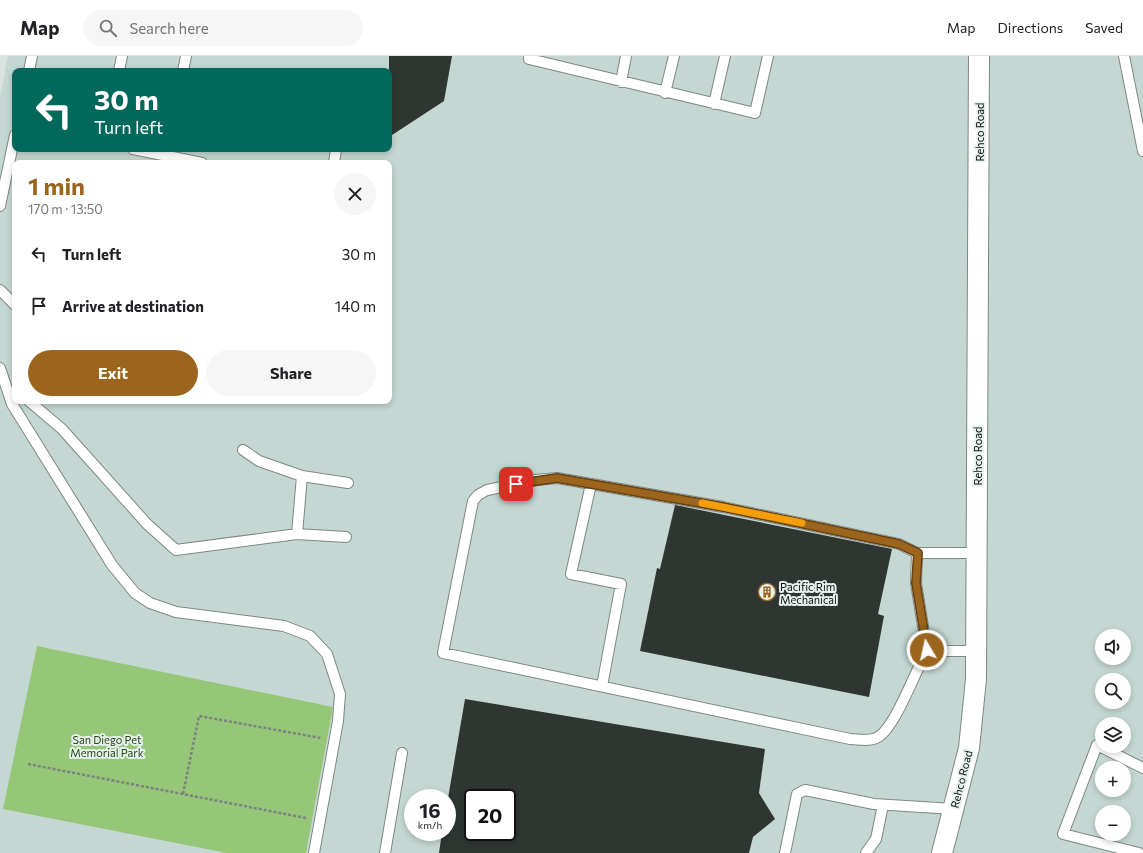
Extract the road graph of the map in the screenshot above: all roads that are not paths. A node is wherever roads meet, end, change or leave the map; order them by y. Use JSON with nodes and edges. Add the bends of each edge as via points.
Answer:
{"nodes":[{"id":1,"x":32,"y":56,"type":"edge"},
{"id":2,"x":122,"y":56,"type":"edge"},
{"id":3,"x":186,"y":56,"type":"edge"},
{"id":4,"x":530,"y":56,"type":"edge"},
{"id":5,"x":626,"y":56,"type":"edge"},
{"id":6,"x":674,"y":56,"type":"edge"},
{"id":7,"x":725,"y":56,"type":"edge"},
{"id":8,"x":768,"y":56,"type":"edge"},
{"id":9,"x":979,"y":56,"type":"edge"},
{"id":10,"x":1124,"y":56,"type":"edge"},
{"id":11,"x":30,"y":68,"type":"edge"},
{"id":12,"x":120,"y":68,"type":"edge"},
{"id":13,"x":184,"y":68,"type":"edge"},
{"id":14,"x":621,"y":82,"type":"junction"},
{"id":15,"x":665,"y":93,"type":"junction"},
{"id":16,"x":714,"y":104,"type":"junction"},
{"id":17,"x":12,"y":149,"type":"edge"},
{"id":18,"x":1143,"y":151,"type":"edge"},
{"id":19,"x":167,"y":153,"type":"edge"},
{"id":20,"x":192,"y":160,"type":"edge"},
{"id":21,"x":0,"y":206,"type":"edge"},
{"id":22,"x":0,"y":290,"type":"edge"},
{"id":23,"x":12,"y":302,"type":"edge"},
{"id":24,"x":0,"y":368,"type":"edge"},
{"id":25,"x":4,"y":380,"type":"junction"},
{"id":26,"x":12,"y":387,"type":"edge"},
{"id":27,"x":33,"y":404,"type":"edge"},
{"id":28,"x":243,"y":450,"type":"dead end"},
{"id":29,"x":302,"y":476,"type":"junction"},
{"id":30,"x":348,"y":483,"type":"dead end"},
{"id":31,"x":591,"y":484,"type":"junction"},
{"id":32,"x":298,"y":534,"type":"junction"},
{"id":33,"x":346,"y":537,"type":"dead end"},
{"id":34,"x":918,"y":553,"type":"junction"},
{"id":35,"x":977,"y":553,"type":"junction"},
{"id":36,"x":927,"y":650,"type":"junction"},
{"id":37,"x":976,"y":651,"type":"junction"},
{"id":38,"x":602,"y":686,"type":"junction"},
{"id":39,"x":402,"y":753,"type":"dead end"},
{"id":40,"x":1143,"y":768,"type":"edge"},
{"id":41,"x":883,"y":805,"type":"junction"},
{"id":42,"x":954,"y":809,"type":"junction"},
{"id":43,"x":314,"y":853,"type":"edge"},
{"id":44,"x":385,"y":853,"type":"edge"},
{"id":45,"x":785,"y":853,"type":"edge"},
{"id":46,"x":866,"y":853,"type":"edge"},
{"id":47,"x":942,"y":853,"type":"edge"},
{"id":48,"x":1138,"y":853,"type":"edge"}],
"edges":[{"from":1,"to":11,"type":"lane"},
{"from":2,"to":12,"type":"lane"},
{"from":3,"to":13,"type":"lane"},
{"from":4,"to":14,"type":"lane","via":[[529,59]]},
{"from":5,"to":14,"type":"lane"},
{"from":6,"to":15,"type":"lane"},
{"from":7,"to":16,"type":"lane"},
{"from":8,"to":16,"type":"lane","via":[[755,113]]},
{"from":9,"to":35,"type":"street","name":"Rehco Road"},
{"from":10,"to":18,"type":"lane"},
{"from":14,"to":15,"type":"lane"},
{"from":15,"to":16,"type":"lane"},
{"from":17,"to":21,"type":"lane"},
{"from":19,"to":20,"type":"lane"},
{"from":22,"to":23,"type":"lane"},
{"from":24,"to":25,"type":"lane"},
{"from":25,"to":26,"type":"lane"},
{"from":25,"to":43,"type":"lane","via":[[12,404],[112,565],[135,593],[150,603],[176,612],[284,626],[310,636],[326,654],[340,694],[338,721]]},
{"from":27,"to":32,"type":"lane","via":[[62,429],[147,524],[176,550]]},
{"from":28,"to":29,"type":"lane","via":[[259,461]]},
{"from":29,"to":30,"type":"lane"},
{"from":29,"to":32,"type":"lane"},
{"from":31,"to":34,"type":"lane","via":[[723,507],[899,544]]},
{"from":31,"to":38,"type":"lane","via":[[571,574],[622,584]]},
{"from":31,"to":38,"type":"lane","via":[[557,478],[536,480],[487,490],[478,495],[473,501],[443,653]]},
{"from":32,"to":33,"type":"lane"},
{"from":34,"to":35,"type":"lane"},
{"from":34,"to":36,"type":"lane","via":[[916,583]]},
{"from":35,"to":37,"type":"street","name":"Rehco Road"},
{"from":36,"to":37,"type":"lane"},
{"from":36,"to":38,"type":"lane","via":[[888,727],[878,738],[864,740]]},
{"from":37,"to":42,"type":"street","name":"Rehco Road","via":[[976,679],[969,748]]},
{"from":39,"to":44,"type":"lane"},
{"from":40,"to":48,"type":"lane","via":[[1097,746],[1063,834]]},
{"from":41,"to":42,"type":"lane"},
{"from":41,"to":45,"type":"lane","via":[[805,790],[796,794]]},
{"from":41,"to":46,"type":"lane","via":[[876,839]]},
{"from":42,"to":47,"type":"street","name":"Rehco Road"}]}
